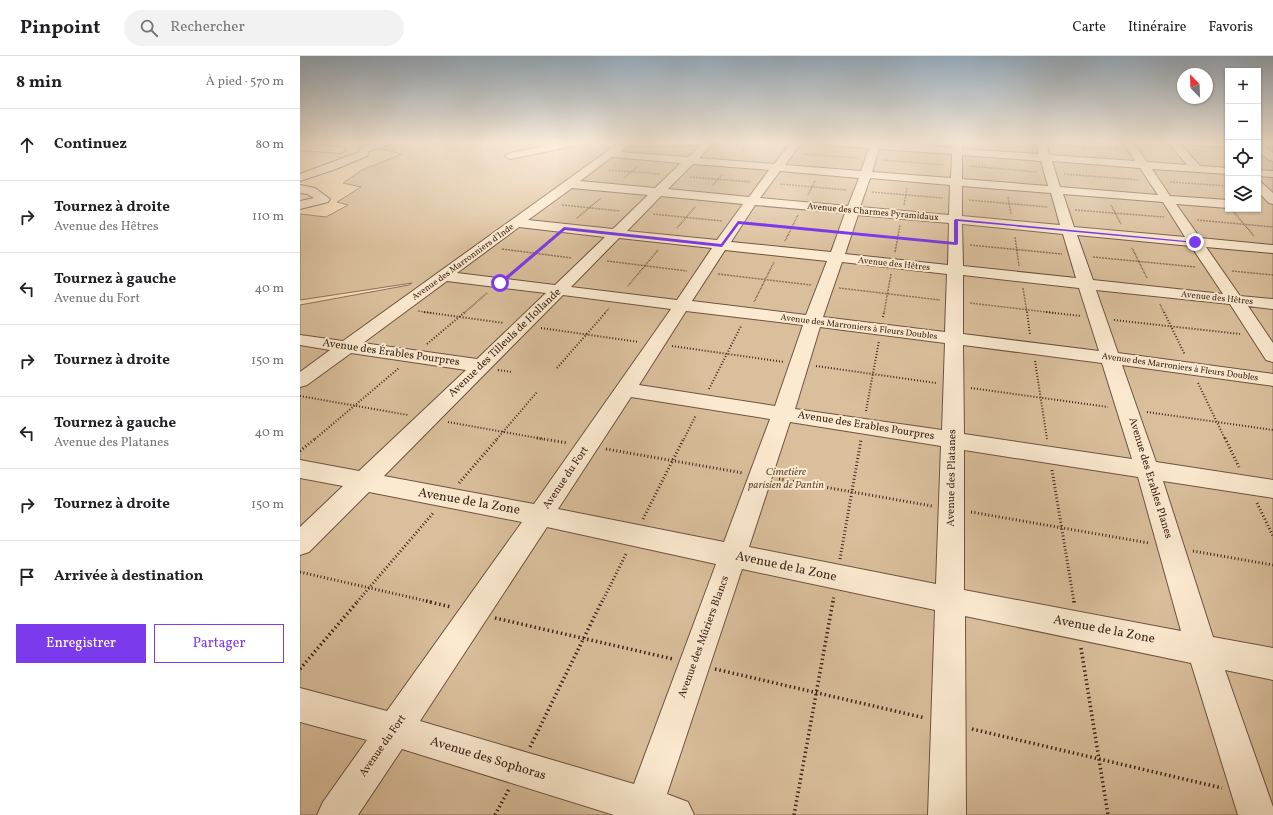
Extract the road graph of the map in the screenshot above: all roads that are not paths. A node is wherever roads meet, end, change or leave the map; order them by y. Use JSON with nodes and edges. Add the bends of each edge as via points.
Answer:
{"nodes":[{"id":1,"x":578,"y":177,"type":"edge"},
{"id":2,"x":674,"y":177,"type":"edge"},
{"id":3,"x":755,"y":177,"type":"edge"},
{"id":4,"x":770,"y":177,"type":"edge"},
{"id":5,"x":791,"y":177,"type":"edge"},
{"id":6,"x":833,"y":177,"type":"edge"},
{"id":7,"x":864,"y":177,"type":"edge"},
{"id":8,"x":957,"y":177,"type":"edge"},
{"id":9,"x":1052,"y":177,"type":"edge"},
{"id":10,"x":1153,"y":177,"type":"edge"},
{"id":11,"x":957,"y":182,"type":"junction"},
{"id":12,"x":569,"y":184,"type":"junction"},
{"id":13,"x":765,"y":184,"type":"junction"},
{"id":14,"x":300,"y":189,"type":"edge"},
{"id":15,"x":1056,"y":189,"type":"junction"},
{"id":16,"x":1261,"y":190,"type":"edge"},
{"id":17,"x":859,"y":192,"type":"junction"},
{"id":18,"x":658,"y":193,"type":"junction"},
{"id":19,"x":1167,"y":199,"type":"junction"},
{"id":20,"x":300,"y":205,"type":"edge"},
{"id":21,"x":1270,"y":205,"type":"edge"},
{"id":22,"x":1225,"y":206,"type":"edge"},
{"id":23,"x":956,"y":220,"type":"junction"},
{"id":24,"x":516,"y":223,"type":"junction"},
{"id":25,"x":1070,"y":231,"type":"junction"},
{"id":26,"x":615,"y":234,"type":"junction"},
{"id":27,"x":1195,"y":242,"type":"junction"},
{"id":28,"x":722,"y":246,"type":"junction"},
{"id":29,"x":1269,"y":249,"type":"edge"},
{"id":30,"x":836,"y":258,"type":"junction"},
{"id":31,"x":956,"y":270,"type":"junction"},
{"id":32,"x":444,"y":276,"type":"junction"},
{"id":33,"x":1086,"y":284,"type":"junction"},
{"id":34,"x":560,"y":290,"type":"junction"},
{"id":35,"x":1235,"y":300,"type":"junction"},
{"id":36,"x":1273,"y":304,"type":"edge"},
{"id":37,"x":682,"y":306,"type":"junction"},
{"id":38,"x":813,"y":322,"type":"junction"},
{"id":39,"x":955,"y":338,"type":"junction"},
{"id":40,"x":300,"y":340,"type":"edge"},
{"id":41,"x":347,"y":347,"type":"junction"},
{"id":42,"x":1273,"y":356,"type":"edge"},
{"id":43,"x":1111,"y":358,"type":"junction"},
{"id":44,"x":482,"y":366,"type":"junction"},
{"id":45,"x":1273,"y":380,"type":"edge"},
{"id":46,"x":300,"y":381,"type":"edge"},
{"id":47,"x":626,"y":390,"type":"junction"},
{"id":48,"x":783,"y":413,"type":"junction"},
{"id":49,"x":952,"y":440,"type":"junction"},
{"id":50,"x":300,"y":469,"type":"edge"},
{"id":51,"x":1147,"y":469,"type":"junction"},
{"id":52,"x":363,"y":483,"type":"junction"},
{"id":53,"x":1273,"y":489,"type":"edge"},
{"id":54,"x":541,"y":516,"type":"junction"},
{"id":55,"x":300,"y":544,"type":"edge"},
{"id":56,"x":733,"y":556,"type":"junction"},
{"id":57,"x":950,"y":600,"type":"junction"},
{"id":58,"x":1202,"y":649,"type":"junction"},
{"id":59,"x":1273,"y":664,"type":"edge"},
{"id":60,"x":300,"y":705,"type":"edge"},
{"id":61,"x":394,"y":730,"type":"junction"},
{"id":62,"x":1254,"y":805,"type":"edge"},
{"id":63,"x":653,"y":812,"type":"edge"},
{"id":64,"x":336,"y":815,"type":"edge"},
{"id":65,"x":948,"y":815,"type":"edge"}],
"edges":[{"from":1,"to":12,"type":"lane","name":"Avenue des Marronniers d'Inde"},
{"from":2,"to":18,"type":"lane","name":"Avenue des Tilleuls de Hollande"},
{"from":3,"to":13,"type":"lane"},
{"from":4,"to":13,"type":"lane","name":"Avenue du Fort"},
{"from":5,"to":13,"type":"lane"},
{"from":6,"to":17,"type":"lane"},
{"from":7,"to":17,"type":"lane","name":"Avenue des Mûriers Blancs"},
{"from":8,"to":11,"type":"lane","name":"Avenue des Platanes"},
{"from":9,"to":15,"type":"lane","name":"Avenue des Erables Planes"},
{"from":10,"to":19,"type":"lane"},
{"from":11,"to":15,"type":"lane"},
{"from":11,"to":17,"type":"lane","via":[[909,178]]},
{"from":11,"to":23,"type":"lane","name":"Avenue des Platanes"},
{"from":12,"to":18,"type":"lane","name":"Avenue des Charmes Pyramidaux"},
{"from":12,"to":24,"type":"lane","name":"Avenue des Marronniers d'Inde"},
{"from":13,"to":17,"type":"lane","name":"Avenue des Charmes Pyramidaux","via":[[803,206]]},
{"from":13,"to":18,"type":"lane","name":"Avenue des Charmes Pyramidaux","via":[[704,197]]},
{"from":13,"to":28,"type":"lane","name":"Avenue du Fort"},
{"from":14,"to":20,"type":"lane","via":[[311,191],[324,199]]},
{"from":15,"to":19,"type":"lane"},
{"from":15,"to":25,"type":"lane","name":"Avenue des Erables Planes"},
{"from":16,"to":21,"type":"lane"},
{"from":17,"to":23,"type":"lane","name":"Avenue des Charmes Pyramidaux","via":[[902,215]]},
{"from":17,"to":30,"type":"lane","name":"Avenue des Mûriers Blancs"},
{"from":18,"to":26,"type":"lane","name":"Avenue des Tilleuls de Hollande"},
{"from":19,"to":22,"type":"lane"},
{"from":19,"to":27,"type":"lane"},
{"from":23,"to":25,"type":"lane","name":"Avenue des Charmes Pyramidaux"},
{"from":23,"to":31,"type":"lane","name":"Avenue des Platanes"},
{"from":24,"to":26,"type":"lane","name":"Avenue des Hêtres"},
{"from":24,"to":32,"type":"lane","name":"Avenue des Marronniers d'Inde"},
{"from":25,"to":27,"type":"lane","name":"Avenue des Charmes Pyramidaux"},
{"from":25,"to":33,"type":"lane","name":"Avenue des Erables Planes"},
{"from":26,"to":28,"type":"lane","name":"Avenue des Hêtres"},
{"from":26,"to":34,"type":"lane","name":"Avenue des Tilleuls de Hollande"},
{"from":27,"to":29,"type":"lane","name":"Avenue des Charmes Pyramidaux"},
{"from":27,"to":35,"type":"lane"},
{"from":28,"to":30,"type":"lane","name":"Avenue des Hêtres"},
{"from":28,"to":37,"type":"lane","name":"Avenue du Fort"},
{"from":30,"to":31,"type":"lane","name":"Avenue des Hêtres"},
{"from":30,"to":38,"type":"lane","name":"Avenue des Mûriers Blancs"},
{"from":31,"to":33,"type":"lane","name":"Avenue des Hêtres"},
{"from":31,"to":39,"type":"lane","name":"Avenue des Platanes"},
{"from":32,"to":34,"type":"lane","name":"Avenue des Marroniers à Fleurs Doubles"},
{"from":32,"to":41,"type":"lane","name":"Avenue des Marronniers d'Inde"},
{"from":33,"to":35,"type":"lane","name":"Avenue des Hêtres"},
{"from":33,"to":43,"type":"lane","name":"Avenue des Erables Planes"},
{"from":34,"to":37,"type":"lane","name":"Avenue des Marroniers à Fleurs Doubles"},
{"from":34,"to":44,"type":"lane","name":"Avenue des Tilleuls de Hollande"},
{"from":35,"to":36,"type":"lane","name":"Avenue des Hêtres"},
{"from":35,"to":42,"type":"lane"},
{"from":37,"to":38,"type":"lane","name":"Avenue des Marroniers à Fleurs Doubles"},
{"from":37,"to":47,"type":"lane","name":"Avenue du Fort"},
{"from":38,"to":39,"type":"lane","name":"Avenue des Marroniers à Fleurs Doubles"},
{"from":38,"to":48,"type":"lane","name":"Avenue des Mûriers Blancs"},
{"from":39,"to":43,"type":"lane","name":"Avenue des Marroniers à Fleurs Doubles"},
{"from":39,"to":49,"type":"lane","name":"Avenue des Platanes"},
{"from":40,"to":41,"type":"lane","name":"Avenue des Érables Pourpres"},
{"from":41,"to":44,"type":"lane","name":"Avenue des Érables Pourpres"},
{"from":41,"to":46,"type":"lane","name":"Avenue des Marronniers d'Inde"},
{"from":43,"to":45,"type":"lane","name":"Avenue des Marroniers à Fleurs Doubles"},
{"from":43,"to":51,"type":"lane","name":"Avenue des Erables Planes"},
{"from":44,"to":52,"type":"lane","name":"Avenue des Tilleuls de Hollande"},
{"from":47,"to":48,"type":"lane","name":"Avenue des Erables Pourpres"},
{"from":47,"to":54,"type":"lane","name":"Avenue du Fort"},
{"from":48,"to":49,"type":"lane","name":"Avenue des Erables Pourpres"},
{"from":48,"to":56,"type":"lane","name":"Avenue des Mûriers Blancs"},
{"from":49,"to":51,"type":"lane","name":"Avenue des Erables Pourpres"},
{"from":49,"to":57,"type":"lane","name":"Avenue des Platanes"},
{"from":50,"to":52,"type":"lane","name":"Avenue de la Zone"},
{"from":51,"to":53,"type":"lane","name":"Avenue des Erables Pourpres"},
{"from":51,"to":58,"type":"lane","name":"Avenue des Erables Planes"},
{"from":52,"to":54,"type":"lane","name":"Avenue de la Zone"},
{"from":52,"to":55,"type":"lane","name":"Avenue des Tilleuls de Hollande"},
{"from":54,"to":56,"type":"lane","name":"Avenue de la Zone"},
{"from":54,"to":61,"type":"lane","name":"Avenue du Fort"},
{"from":56,"to":57,"type":"lane","name":"Avenue de la Zone"},
{"from":56,"to":63,"type":"lane","name":"Avenue des Mûriers Blancs","via":[[694,664]]},
{"from":57,"to":58,"type":"lane","name":"Avenue de la Zone"},
{"from":57,"to":65,"type":"lane","name":"Avenue des Platanes"},
{"from":58,"to":59,"type":"lane","name":"Avenue de la Zone"},
{"from":58,"to":62,"type":"lane","name":"Avenue des Erables Planes"},
{"from":60,"to":61,"type":"lane","name":"Avenue des Sophoras"},
{"from":61,"to":63,"type":"lane","name":"Avenue des Sophoras"},
{"from":61,"to":64,"type":"lane","name":"Avenue du Fort"}]}
